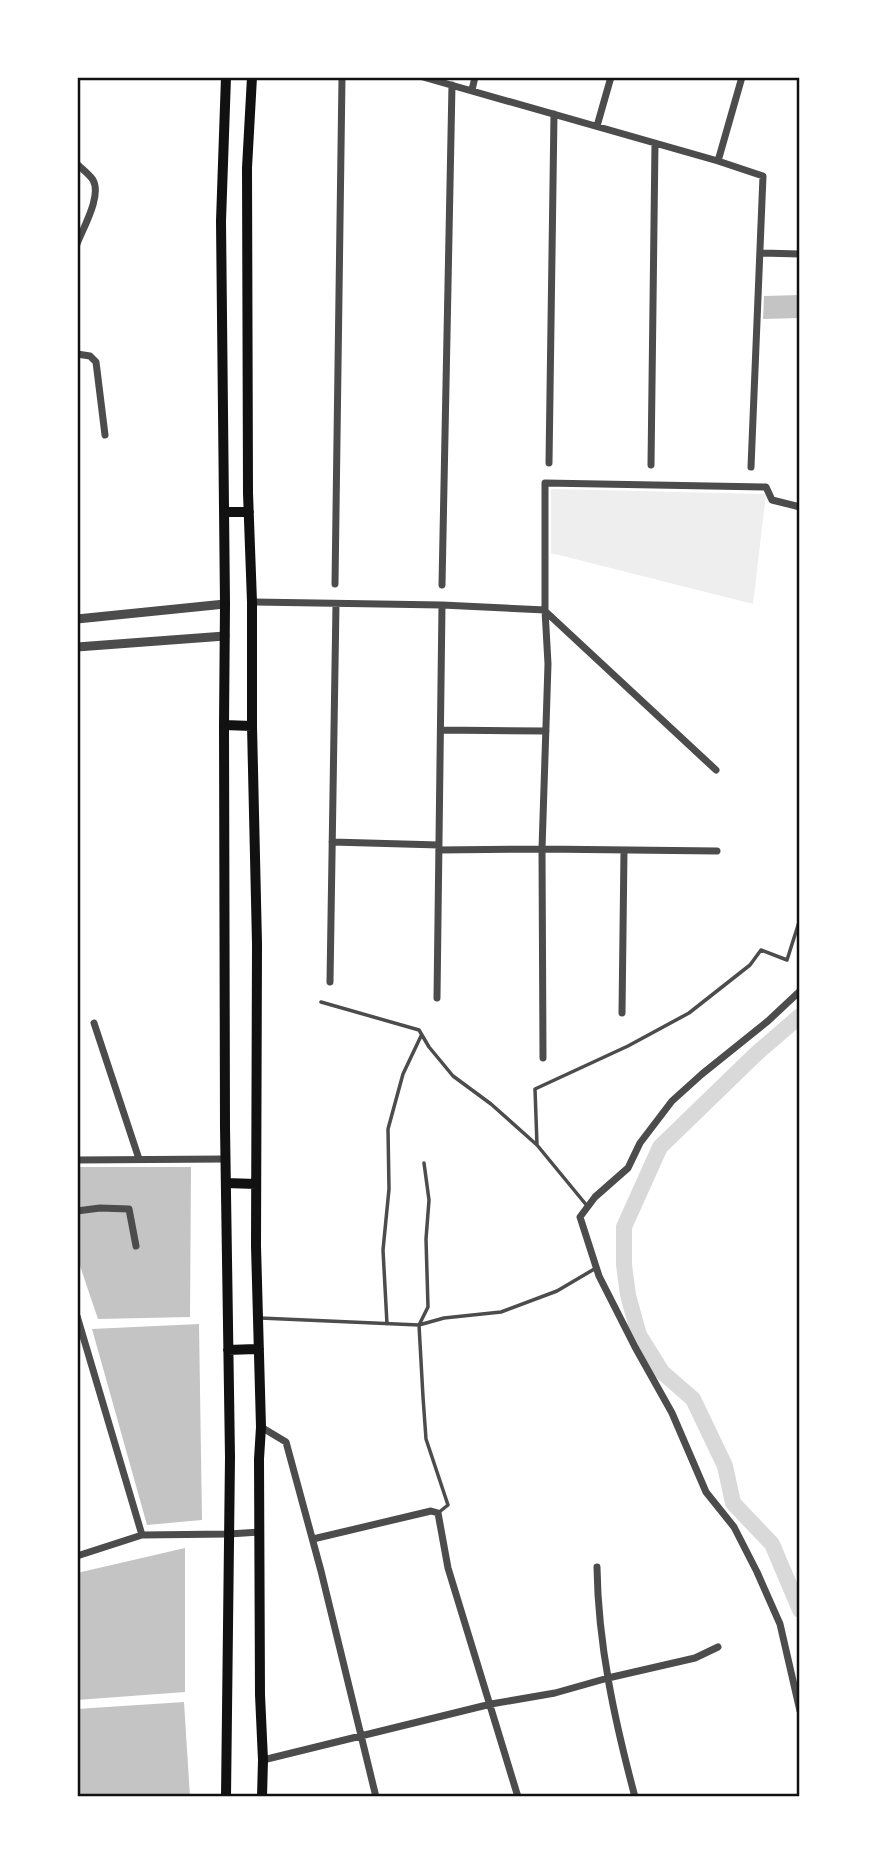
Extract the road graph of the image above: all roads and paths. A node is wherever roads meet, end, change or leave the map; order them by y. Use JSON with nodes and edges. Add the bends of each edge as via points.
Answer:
{"nodes":[{"id":1,"x":226,"y":77,"type":"edge"},
{"id":2,"x":252,"y":77,"type":"edge"},
{"id":3,"x":342,"y":77,"type":"edge"},
{"id":4,"x":423,"y":77,"type":"edge"},
{"id":5,"x":475,"y":77,"type":"edge"},
{"id":6,"x":611,"y":77,"type":"edge"},
{"id":7,"x":742,"y":77,"type":"edge"},
{"id":8,"x":452,"y":85,"type":"junction"},
{"id":9,"x":472,"y":90,"type":"junction"},
{"id":10,"x":554,"y":114,"type":"junction"},
{"id":11,"x":597,"y":126,"type":"junction"},
{"id":12,"x":654,"y":143,"type":"junction"},
{"id":13,"x":718,"y":161,"type":"junction"},
{"id":14,"x":77,"y":164,"type":"edge"},
{"id":15,"x":77,"y":244,"type":"edge"},
{"id":16,"x":760,"y":253,"type":"junction"},
{"id":17,"x":800,"y":254,"type":"edge"},
{"id":18,"x":77,"y":354,"type":"edge"},
{"id":19,"x":105,"y":435,"type":"dead end"},
{"id":20,"x":550,"y":464,"type":"dead end"},
{"id":21,"x":651,"y":465,"type":"dead end"},
{"id":22,"x":751,"y":467,"type":"dead end"},
{"id":23,"x":800,"y":507,"type":"edge"},
{"id":24,"x":224,"y":512,"type":"junction"},
{"id":25,"x":249,"y":512,"type":"junction"},
{"id":26,"x":335,"y":584,"type":"dead end"},
{"id":27,"x":442,"y":585,"type":"dead end"},
{"id":28,"x":252,"y":602,"type":"junction"},
{"id":29,"x":225,"y":604,"type":"junction"},
{"id":30,"x":336,"y":604,"type":"junction"},
{"id":31,"x":442,"y":605,"type":"junction"},
{"id":32,"x":545,"y":610,"type":"junction"},
{"id":33,"x":77,"y":619,"type":"edge"},
{"id":34,"x":225,"y":636,"type":"junction"},
{"id":35,"x":77,"y":647,"type":"edge"},
{"id":36,"x":224,"y":724,"type":"junction"},
{"id":37,"x":252,"y":726,"type":"junction"},
{"id":38,"x":441,"y":730,"type":"junction"},
{"id":39,"x":546,"y":731,"type":"junction"},
{"id":40,"x":716,"y":770,"type":"dead end"},
{"id":41,"x":332,"y":842,"type":"junction"},
{"id":42,"x":439,"y":848,"type":"junction"},
{"id":43,"x":542,"y":849,"type":"junction"},
{"id":44,"x":624,"y":850,"type":"junction"},
{"id":45,"x":717,"y":851,"type":"dead end"},
{"id":46,"x":800,"y":919,"type":"edge"},
{"id":47,"x":330,"y":982,"type":"dead end"},
{"id":48,"x":800,"y":991,"type":"edge"},
{"id":49,"x":437,"y":998,"type":"dead end"},
{"id":50,"x":321,"y":1002,"type":"dead end"},
{"id":51,"x":622,"y":1013,"type":"dead end"},
{"id":52,"x":94,"y":1023,"type":"dead end"},
{"id":53,"x":422,"y":1035,"type":"junction"},
{"id":54,"x":543,"y":1058,"type":"dead end"},
{"id":55,"x":537,"y":1145,"type":"junction"},
{"id":56,"x":226,"y":1158,"type":"junction"},
{"id":57,"x":139,"y":1159,"type":"junction"},
{"id":58,"x":77,"y":1160,"type":"edge"},
{"id":59,"x":424,"y":1163,"type":"dead end"},
{"id":60,"x":226,"y":1182,"type":"junction"},
{"id":61,"x":256,"y":1184,"type":"junction"},
{"id":62,"x":588,"y":1207,"type":"junction"},
{"id":63,"x":77,"y":1211,"type":"edge"},
{"id":64,"x":136,"y":1246,"type":"dead end"},
{"id":65,"x":596,"y":1268,"type":"junction"},
{"id":66,"x":77,"y":1317,"type":"edge"},
{"id":67,"x":259,"y":1318,"type":"junction"},
{"id":68,"x":387,"y":1324,"type":"junction"},
{"id":69,"x":419,"y":1325,"type":"junction"},
{"id":70,"x":259,"y":1349,"type":"junction"},
{"id":71,"x":228,"y":1350,"type":"junction"},
{"id":72,"x":261,"y":1427,"type":"junction"},
{"id":73,"x":438,"y":1513,"type":"junction"},
{"id":74,"x":259,"y":1532,"type":"junction"},
{"id":75,"x":229,"y":1534,"type":"junction"},
{"id":76,"x":142,"y":1535,"type":"junction"},
{"id":77,"x":313,"y":1539,"type":"junction"},
{"id":78,"x":77,"y":1556,"type":"edge"},
{"id":79,"x":597,"y":1567,"type":"dead end"},
{"id":80,"x":718,"y":1647,"type":"dead end"},
{"id":81,"x":608,"y":1678,"type":"junction"},
{"id":82,"x":491,"y":1704,"type":"junction"},
{"id":83,"x":800,"y":1711,"type":"edge"},
{"id":84,"x":361,"y":1736,"type":"junction"},
{"id":85,"x":263,"y":1760,"type":"junction"},
{"id":86,"x":226,"y":1797,"type":"edge"},
{"id":87,"x":262,"y":1797,"type":"edge"},
{"id":88,"x":376,"y":1797,"type":"edge"},
{"id":89,"x":518,"y":1797,"type":"edge"},
{"id":90,"x":635,"y":1797,"type":"edge"}],
"edges":[{"from":1,"to":24,"type":"main road","via":[[221,221]]},
{"from":2,"to":25,"type":"main road","via":[[247,168]]},
{"from":3,"to":26,"type":"street"},
{"from":4,"to":8,"type":"street"},
{"from":5,"to":9,"type":"street"},
{"from":6,"to":11,"type":"street"},
{"from":7,"to":13,"type":"street"},
{"from":8,"to":9,"type":"street"},
{"from":8,"to":27,"type":"street"},
{"from":9,"to":10,"type":"street"},
{"from":10,"to":11,"type":"street"},
{"from":10,"to":20,"type":"street"},
{"from":11,"to":12,"type":"street"},
{"from":12,"to":13,"type":"street"},
{"from":12,"to":21,"type":"street"},
{"from":13,"to":16,"type":"street","via":[[763,176]]},
{"from":14,"to":15,"type":"street","via":[[96,189]]},
{"from":16,"to":17,"type":"street"},
{"from":16,"to":22,"type":"street"},
{"from":18,"to":19,"type":"street","via":[[96,362]]},
{"from":23,"to":32,"type":"street","via":[[772,500],[766,487],[545,484]]},
{"from":24,"to":25,"type":"main road"},
{"from":24,"to":29,"type":"main road"},
{"from":25,"to":28,"type":"main road"},
{"from":28,"to":30,"type":"street"},
{"from":28,"to":37,"type":"main road"},
{"from":29,"to":33,"type":"street"},
{"from":29,"to":34,"type":"main road"},
{"from":30,"to":31,"type":"street"},
{"from":30,"to":41,"type":"street"},
{"from":31,"to":32,"type":"street"},
{"from":31,"to":38,"type":"street"},
{"from":32,"to":39,"type":"street"},
{"from":32,"to":40,"type":"street"},
{"from":34,"to":35,"type":"street"},
{"from":34,"to":36,"type":"main road"},
{"from":36,"to":37,"type":"main road"},
{"from":36,"to":56,"type":"main road"},
{"from":37,"to":61,"type":"main road"},
{"from":38,"to":39,"type":"street"},
{"from":38,"to":42,"type":"street"},
{"from":39,"to":43,"type":"street"},
{"from":41,"to":42,"type":"street"},
{"from":41,"to":47,"type":"street"},
{"from":42,"to":43,"type":"street"},
{"from":42,"to":49,"type":"street"},
{"from":43,"to":44,"type":"street"},
{"from":43,"to":54,"type":"street"},
{"from":44,"to":45,"type":"street"},
{"from":44,"to":51,"type":"street"},
{"from":46,"to":55,"type":"lane","via":[[787,960],[761,950],[750,965],[689,1013],[535,1088]]},
{"from":48,"to":62,"type":"street","via":[[672,1101],[640,1143],[628,1168]]},
{"from":50,"to":53,"type":"lane","via":[[419,1030]]},
{"from":52,"to":57,"type":"street"},
{"from":53,"to":55,"type":"lane","via":[[453,1076]]},
{"from":53,"to":68,"type":"lane","via":[[403,1074],[388,1129],[383,1250]]},
{"from":55,"to":62,"type":"lane"},
{"from":56,"to":57,"type":"street"},
{"from":56,"to":60,"type":"main road"},
{"from":57,"to":58,"type":"street"},
{"from":59,"to":69,"type":"lane","via":[[429,1200],[428,1307]]},
{"from":60,"to":61,"type":"main road"},
{"from":60,"to":71,"type":"main road"},
{"from":61,"to":67,"type":"main road"},
{"from":62,"to":65,"type":"street","via":[[580,1217]]},
{"from":63,"to":64,"type":"street","via":[[129,1209]]},
{"from":65,"to":69,"type":"lane","via":[[557,1291],[501,1312]]},
{"from":65,"to":83,"type":"street","via":[[672,1413],[706,1492],[734,1527],[757,1572],[780,1624]]},
{"from":66,"to":76,"type":"street"},
{"from":67,"to":68,"type":"lane"},
{"from":67,"to":70,"type":"main road"},
{"from":68,"to":69,"type":"lane"},
{"from":69,"to":73,"type":"lane","via":[[426,1439],[448,1505]]},
{"from":70,"to":71,"type":"main road"},
{"from":70,"to":72,"type":"main road"},
{"from":71,"to":75,"type":"main road"},
{"from":72,"to":74,"type":"main road"},
{"from":72,"to":77,"type":"street","via":[[286,1442]]},
{"from":73,"to":77,"type":"street","via":[[430,1511]]},
{"from":73,"to":82,"type":"street","via":[[448,1568]]},
{"from":74,"to":75,"type":"street"},
{"from":74,"to":85,"type":"main road"},
{"from":75,"to":76,"type":"street"},
{"from":75,"to":86,"type":"main road"},
{"from":76,"to":78,"type":"street"},
{"from":77,"to":84,"type":"street"},
{"from":79,"to":81,"type":"street"},
{"from":80,"to":81,"type":"street"},
{"from":81,"to":82,"type":"street"},
{"from":81,"to":90,"type":"street"},
{"from":82,"to":84,"type":"street"},
{"from":82,"to":89,"type":"street"},
{"from":84,"to":85,"type":"street"},
{"from":84,"to":88,"type":"street"},
{"from":85,"to":87,"type":"main road"}]}
